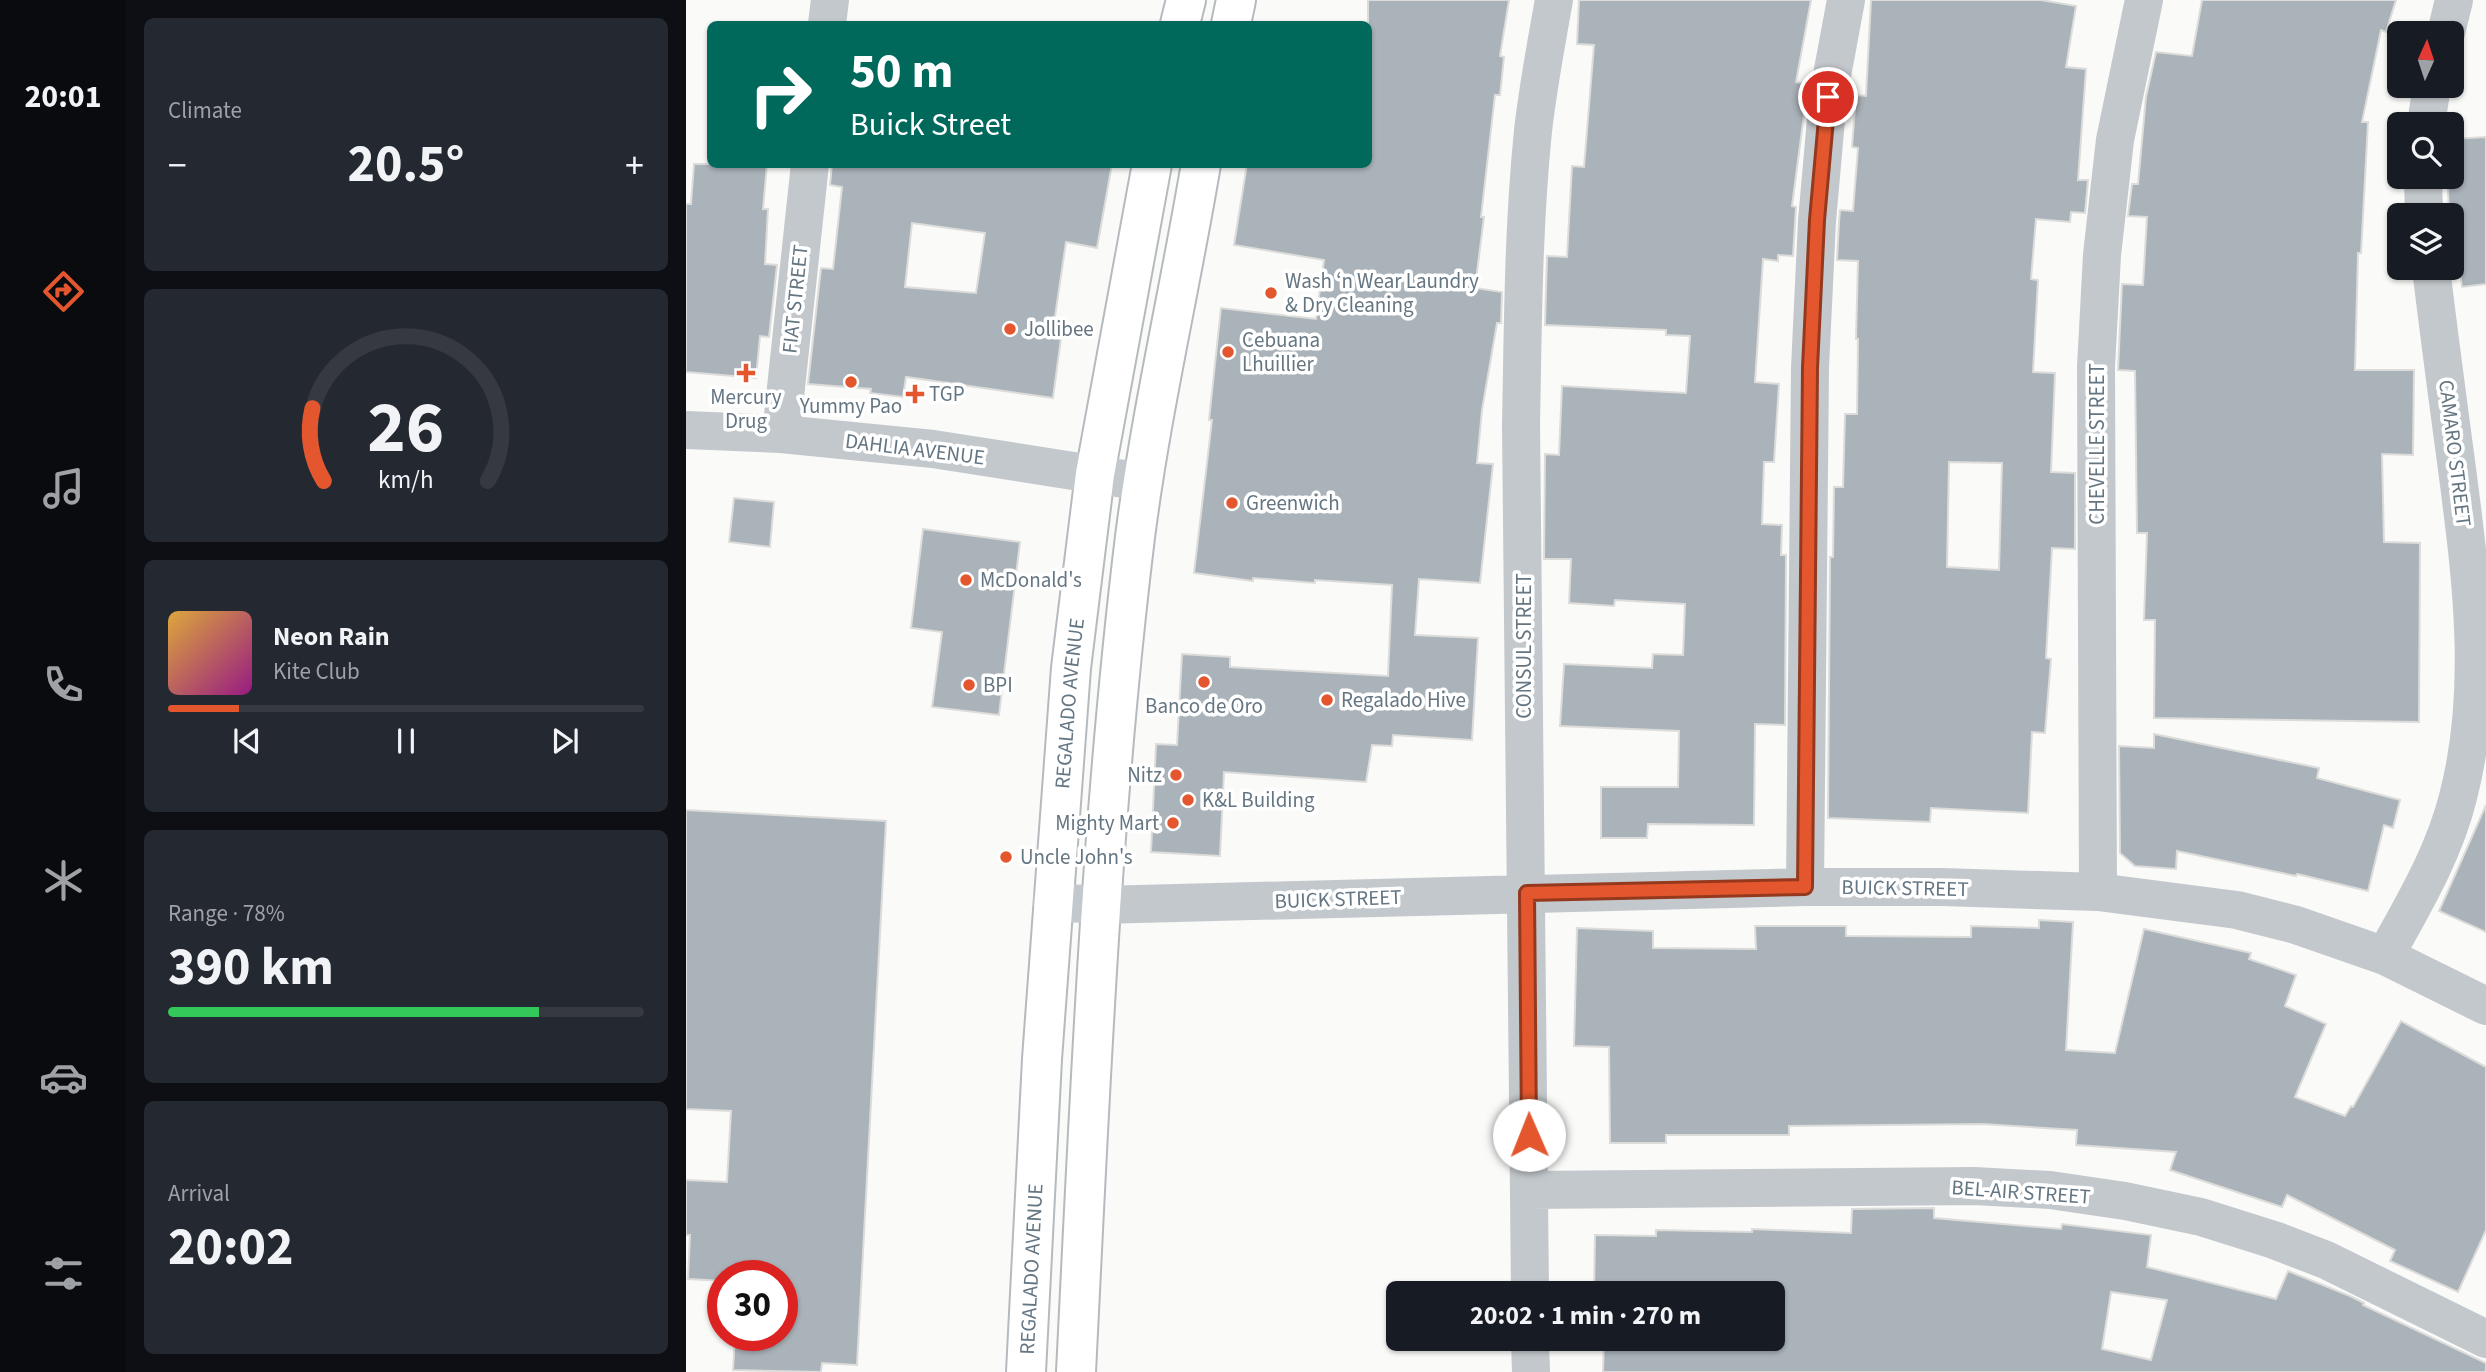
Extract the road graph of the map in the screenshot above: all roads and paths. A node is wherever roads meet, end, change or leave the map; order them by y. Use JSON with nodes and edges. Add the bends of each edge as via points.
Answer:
{"nodes":[{"id":1,"x":831,"y":0,"type":"edge"},
{"id":2,"x":1186,"y":0,"type":"edge"},
{"id":3,"x":1236,"y":0,"type":"edge"},
{"id":4,"x":1554,"y":0,"type":"edge"},
{"id":5,"x":1846,"y":0,"type":"edge"},
{"id":6,"x":2144,"y":0,"type":"edge"},
{"id":7,"x":2454,"y":0,"type":"edge"},
{"id":8,"x":828,"y":21,"type":"edge"},
{"id":9,"x":1182,"y":21,"type":"edge"},
{"id":10,"x":1232,"y":21,"type":"edge"},
{"id":11,"x":2448,"y":21,"type":"edge"},
{"id":12,"x":810,"y":168,"type":"edge"},
{"id":13,"x":1151,"y":168,"type":"edge"},
{"id":14,"x":1200,"y":168,"type":"edge"},
{"id":15,"x":2433,"y":280,"type":"edge"},
{"id":16,"x":686,"y":430,"type":"edge"},
{"id":17,"x":781,"y":434,"type":"junction"},
{"id":18,"x":1095,"y":474,"type":"junction"},
{"id":19,"x":1143,"y":482,"type":"junction"},
{"id":20,"x":1805,"y":887,"type":"junction"},
{"id":21,"x":2098,"y":892,"type":"junction"},
{"id":22,"x":1527,"y":893,"type":"junction"},
{"id":23,"x":1052,"y":902,"type":"junction"},
{"id":24,"x":1100,"y":905,"type":"junction"},
{"id":25,"x":2385,"y":956,"type":"junction"},
{"id":26,"x":2486,"y":1006,"type":"edge"},
{"id":27,"x":1529,"y":1190,"type":"junction"},
{"id":28,"x":1530,"y":1281,"type":"edge"},
{"id":29,"x":2486,"y":1339,"type":"edge"},
{"id":30,"x":1530,"y":1351,"type":"edge"},
{"id":31,"x":1026,"y":1372,"type":"edge"},
{"id":32,"x":1076,"y":1372,"type":"edge"},
{"id":33,"x":1531,"y":1372,"type":"edge"}],
"edges":[{"from":1,"to":8,"type":"street"},
{"from":2,"to":9,"type":"main road"},
{"from":3,"to":10,"type":"main road"},
{"from":4,"to":22,"type":"street","name":"CONSUL STREET","via":[[1533,131],[1523,292]]},
{"from":5,"to":20,"type":"street","via":[[1828,97],[1810,368]]},
{"from":6,"to":21,"type":"street","name":"CHEVELLE STREET","via":[[2115,140],[2096,367]]},
{"from":7,"to":11,"type":"street"},
{"from":12,"to":17,"type":"street","name":"FIAT STREET"},
{"from":13,"to":18,"type":"main road","name":"REGALADO AVENUE"},
{"from":14,"to":19,"type":"main road"},
{"from":15,"to":25,"type":"street","name":"CAMARO STREET","via":[[2467,547],[2472,707],[2468,756],[2443,843]]},
{"from":16,"to":17,"type":"street","name":"DAHLIA AVENUE"},
{"from":17,"to":18,"type":"street","name":"DAHLIA AVENUE","via":[[933,449]]},
{"from":18,"to":19,"type":"street","name":"DAHLIA AVENUE"},
{"from":18,"to":23,"type":"main road","name":"REGALADO AVENUE","via":[[1071,668]]},
{"from":19,"to":24,"type":"main road"},
{"from":20,"to":21,"type":"street","name":"BUICK STREET"},
{"from":20,"to":22,"type":"street","name":"BUICK STREET"},
{"from":21,"to":25,"type":"street","name":"BUICK STREET","via":[[2238,910]]},
{"from":22,"to":24,"type":"street","name":"BUICK STREET"},
{"from":22,"to":27,"type":"street","name":"CONSUL STREET"},
{"from":23,"to":24,"type":"street","name":"BUICK STREET"},
{"from":23,"to":31,"type":"main road","name":"REGALADO AVENUE"},
{"from":24,"to":32,"type":"main road"},
{"from":25,"to":26,"type":"street","name":"BUICK STREET"},
{"from":27,"to":28,"type":"street","name":"CONSUL STREET"},
{"from":27,"to":29,"type":"street","name":"BEL-AIR STREET","via":[[1974,1186],[2112,1199],[2201,1217],[2326,1259]]},
{"from":30,"to":33,"type":"street"}]}
